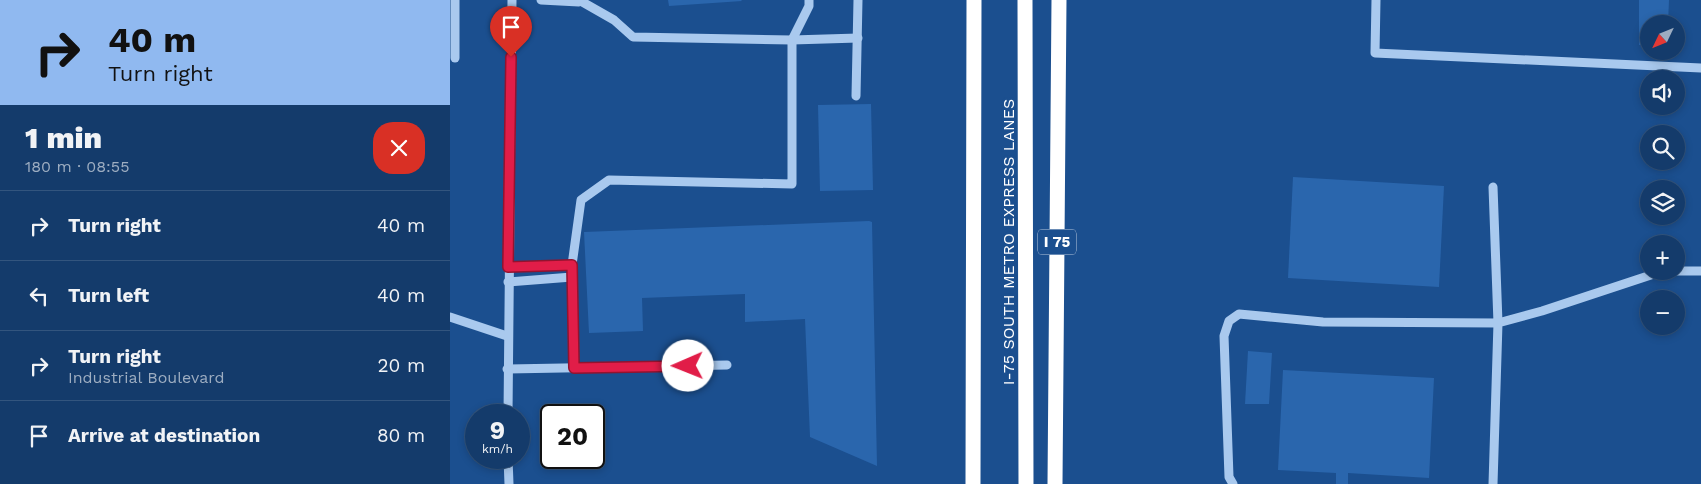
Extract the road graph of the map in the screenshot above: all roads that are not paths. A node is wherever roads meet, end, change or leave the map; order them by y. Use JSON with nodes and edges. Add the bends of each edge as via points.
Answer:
{"nodes":[{"id":1,"x":455,"y":0,"type":"edge"},
{"id":2,"x":512,"y":0,"type":"edge"},
{"id":3,"x":541,"y":0,"type":"edge"},
{"id":4,"x":809,"y":0,"type":"edge"},
{"id":5,"x":858,"y":0,"type":"edge"},
{"id":6,"x":974,"y":0,"type":"edge"},
{"id":7,"x":1025,"y":0,"type":"edge"},
{"id":8,"x":1059,"y":0,"type":"edge"},
{"id":9,"x":1376,"y":0,"type":"edge"},
{"id":10,"x":579,"y":1,"type":"edge"},
{"id":11,"x":858,"y":38,"type":"junction"},
{"id":12,"x":792,"y":40,"type":"junction"},
{"id":13,"x":455,"y":58,"type":"dead end"},
{"id":14,"x":1701,"y":68,"type":"edge"},
{"id":15,"x":856,"y":96,"type":"dead end"},
{"id":16,"x":1493,"y":187,"type":"dead end"},
{"id":17,"x":572,"y":265,"type":"junction"},
{"id":18,"x":508,"y":267,"type":"junction"},
{"id":19,"x":1685,"y":271,"type":"edge"},
{"id":20,"x":1701,"y":271,"type":"edge"},
{"id":21,"x":572,"y":277,"type":"junction"},
{"id":22,"x":1640,"y":279,"type":"edge"},
{"id":23,"x":508,"y":282,"type":"junction"},
{"id":24,"x":450,"y":317,"type":"edge"},
{"id":25,"x":1498,"y":323,"type":"junction"},
{"id":26,"x":507,"y":336,"type":"junction"},
{"id":27,"x":727,"y":365,"type":"dead end"},
{"id":28,"x":574,"y":368,"type":"junction"},
{"id":29,"x":507,"y":369,"type":"junction"},
{"id":30,"x":508,"y":404,"type":"edge"},
{"id":31,"x":508,"y":469,"type":"edge"},
{"id":32,"x":509,"y":484,"type":"edge"},
{"id":33,"x":973,"y":484,"type":"edge"},
{"id":34,"x":1026,"y":484,"type":"edge"},
{"id":35,"x":1055,"y":484,"type":"edge"},
{"id":36,"x":1234,"y":484,"type":"edge"},
{"id":37,"x":1493,"y":484,"type":"edge"}],
"edges":[{"from":1,"to":13,"type":"street"},
{"from":2,"to":18,"type":"street"},
{"from":3,"to":10,"type":"street"},
{"from":4,"to":12,"type":"street"},
{"from":5,"to":11,"type":"street"},
{"from":6,"to":33,"type":"highway"},
{"from":7,"to":34,"type":"highway","name":"I-75 SOUTH METRO EXPRESS LANES"},
{"from":8,"to":35,"type":"highway","number":"I 75"},
{"from":9,"to":14,"type":"street","via":[[1375,53]]},
{"from":10,"to":12,"type":"street","via":[[614,20],[633,36]]},
{"from":11,"to":12,"type":"street"},
{"from":11,"to":15,"type":"street"},
{"from":12,"to":17,"type":"street","via":[[792,184],[609,180],[581,200]]},
{"from":16,"to":25,"type":"street"},
{"from":17,"to":18,"type":"street"},
{"from":17,"to":21,"type":"street"},
{"from":18,"to":23,"type":"street"},
{"from":19,"to":20,"type":"street"},
{"from":21,"to":23,"type":"street"},
{"from":21,"to":28,"type":"street"},
{"from":22,"to":25,"type":"street"},
{"from":23,"to":26,"type":"street"},
{"from":24,"to":26,"type":"street"},
{"from":25,"to":36,"type":"street","via":[[1324,322],[1239,314],[1229,321],[1224,336],[1229,477]]},
{"from":25,"to":37,"type":"street"},
{"from":26,"to":29,"type":"street"},
{"from":27,"to":28,"type":"street"},
{"from":28,"to":29,"type":"street"},
{"from":29,"to":30,"type":"street"},
{"from":31,"to":32,"type":"street"}]}
